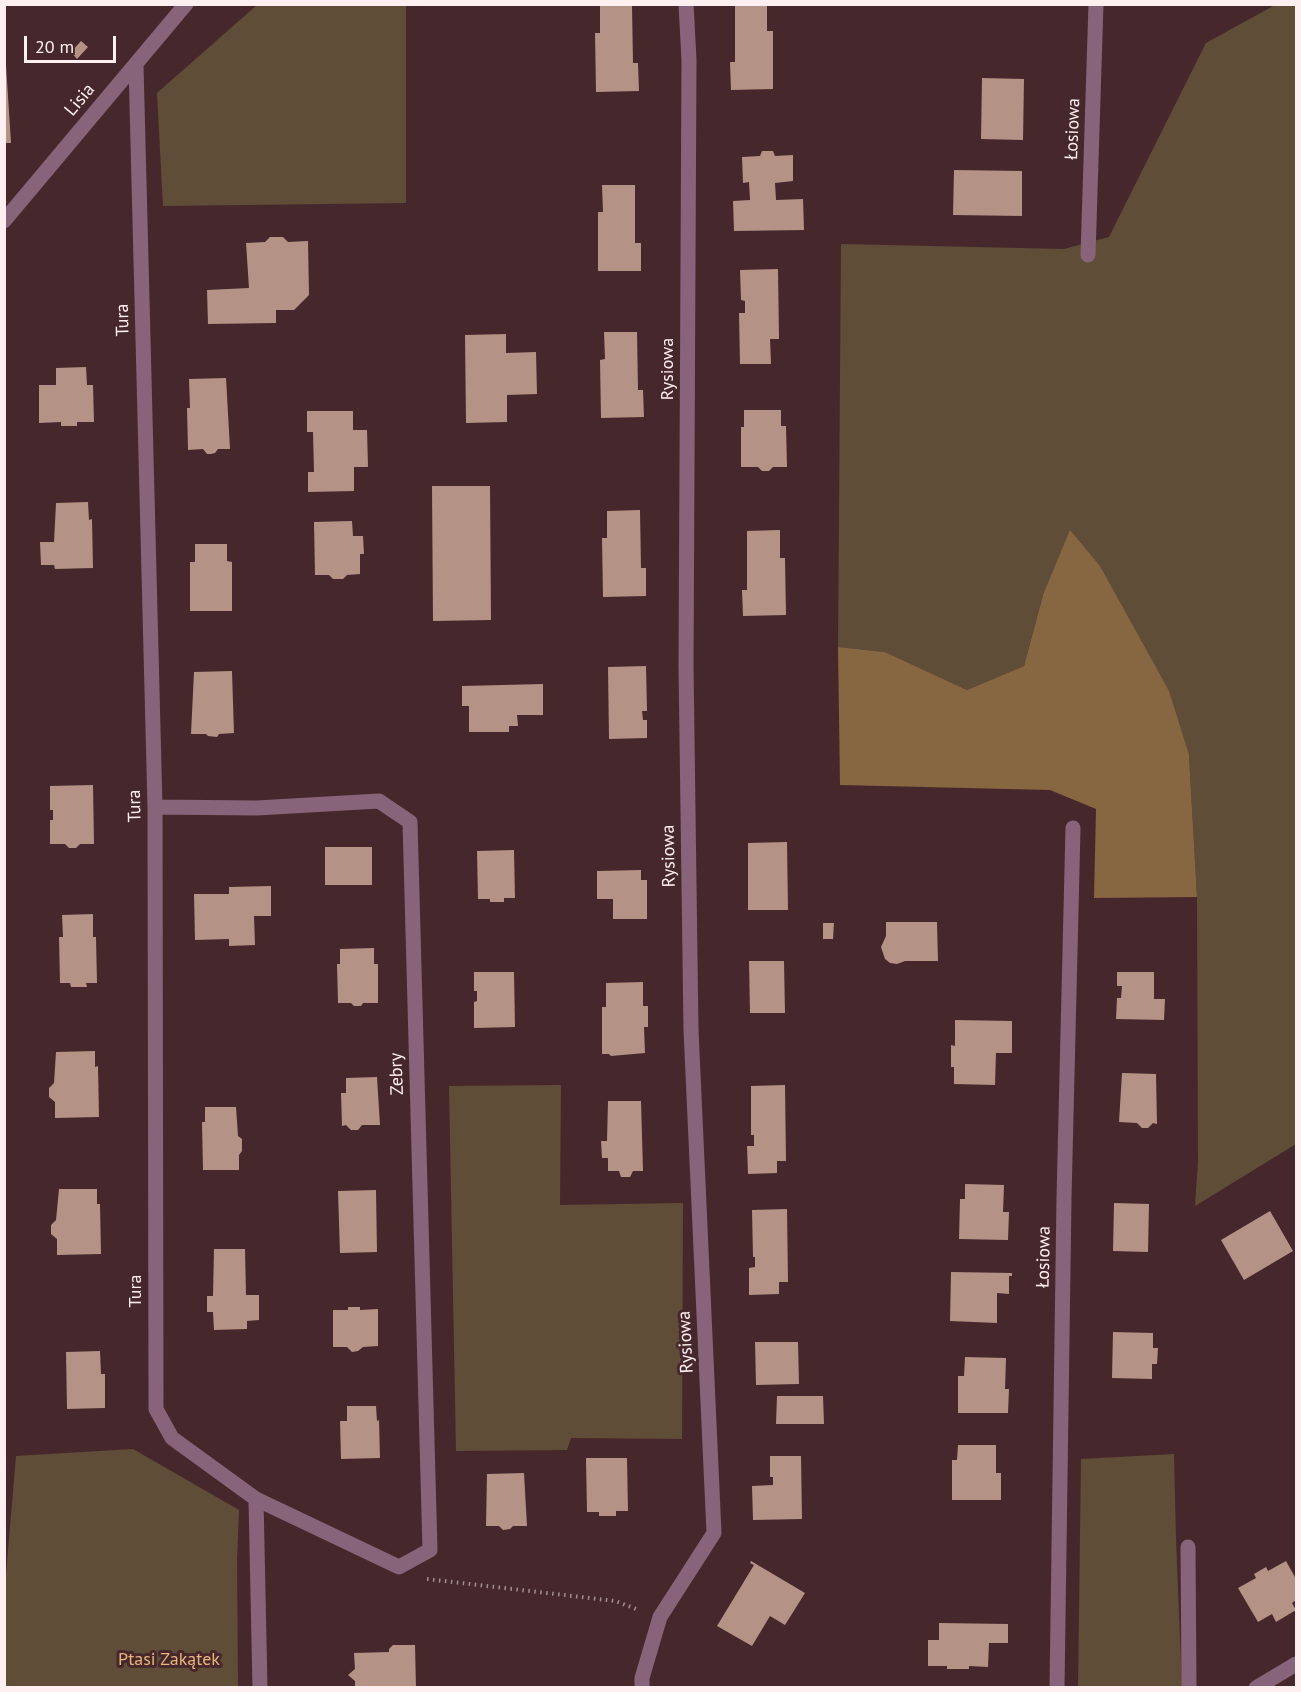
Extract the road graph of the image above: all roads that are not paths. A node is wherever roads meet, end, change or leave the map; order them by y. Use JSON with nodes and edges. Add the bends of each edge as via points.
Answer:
{"nodes":[{"id":1,"x":186,"y":4,"type":"edge"},
{"id":2,"x":686,"y":4,"type":"edge"},
{"id":3,"x":1096,"y":4,"type":"edge"},
{"id":4,"x":135,"y":64,"type":"junction"},
{"id":5,"x":4,"y":221,"type":"edge"},
{"id":6,"x":1088,"y":255,"type":"dead end"},
{"id":7,"x":155,"y":807,"type":"junction"},
{"id":8,"x":1073,"y":828,"type":"dead end"},
{"id":9,"x":256,"y":1499,"type":"junction"},
{"id":10,"x":1188,"y":1547,"type":"dead end"},
{"id":11,"x":399,"y":1567,"type":"joint"},
{"id":12,"x":1296,"y":1664,"type":"edge"},
{"id":13,"x":260,"y":1688,"type":"edge"},
{"id":14,"x":642,"y":1688,"type":"edge"},
{"id":15,"x":1057,"y":1688,"type":"edge"},
{"id":16,"x":1190,"y":1688,"type":"edge"},
{"id":17,"x":1256,"y":1688,"type":"edge"}],
"edges":[{"from":1,"to":4,"type":"street","name":"Lisia"},
{"from":2,"to":14,"type":"street","name":"Rysiowa","via":[[686,665],[691,1030],[714,1533],[660,1617]]},
{"from":3,"to":6,"type":"street","name":"Łosiowa"},
{"from":4,"to":5,"type":"street","name":"Lisia"},
{"from":4,"to":7,"type":"street","name":"Tura"},
{"from":7,"to":9,"type":"street","name":"Tura","via":[[156,1409],[172,1438]]},
{"from":7,"to":11,"type":"street","name":"Zebry","via":[[257,808],[379,801],[410,822],[430,1550]]},
{"from":8,"to":15,"type":"street","name":"Łosiowa"},
{"from":9,"to":11,"type":"street","name":"Tura"},
{"from":9,"to":13,"type":"street"},
{"from":10,"to":16,"type":"street"},
{"from":12,"to":17,"type":"street"}]}
